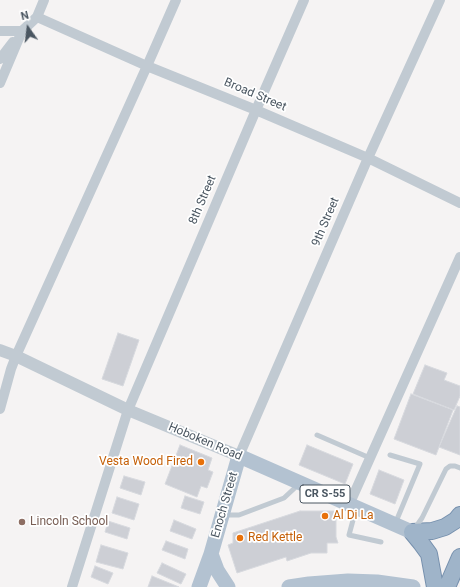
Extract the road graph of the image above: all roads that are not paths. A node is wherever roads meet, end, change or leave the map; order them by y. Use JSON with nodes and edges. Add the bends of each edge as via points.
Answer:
{"nodes":[{"id":1,"x":44,"y":0,"type":"edge"},
{"id":2,"x":176,"y":0,"type":"edge"},
{"id":3,"x":304,"y":0,"type":"edge"},
{"id":4,"x":440,"y":0,"type":"edge"},
{"id":5,"x":37,"y":17,"type":"junction"},
{"id":6,"x":0,"y":31,"type":"edge"},
{"id":7,"x":22,"y":31,"type":"junction"},
{"id":8,"x":0,"y":59,"type":"edge"},
{"id":9,"x":147,"y":66,"type":"junction"},
{"id":10,"x":0,"y":83,"type":"edge"},
{"id":11,"x":256,"y":110,"type":"junction"},
{"id":12,"x":368,"y":158,"type":"junction"},
{"id":13,"x":460,"y":203,"type":"edge"},
{"id":14,"x":460,"y":257,"type":"edge"},
{"id":15,"x":0,"y":350,"type":"edge"},
{"id":16,"x":16,"y":356,"type":"junction"},
{"id":17,"x":0,"y":409,"type":"edge"},
{"id":18,"x":128,"y":410,"type":"junction"},
{"id":19,"x":317,"y":435,"type":"dead end"},
{"id":20,"x":390,"y":455,"type":"dead end"},
{"id":21,"x":239,"y":456,"type":"junction"},
{"id":22,"x":370,"y":458,"type":"junction"},
{"id":23,"x":460,"y":468,"type":"edge"},
{"id":24,"x":300,"y":483,"type":"junction"},
{"id":25,"x":353,"y":506,"type":"junction"},
{"id":26,"x":222,"y":515,"type":"junction"},
{"id":27,"x":460,"y":515,"type":"edge"},
{"id":28,"x":395,"y":525,"type":"junction"},
{"id":29,"x":412,"y":532,"type":"junction"},
{"id":30,"x":381,"y":542,"type":"dead end"},
{"id":31,"x":211,"y":554,"type":"junction"},
{"id":32,"x":460,"y":557,"type":"edge"},
{"id":33,"x":72,"y":587,"type":"edge"},
{"id":34,"x":199,"y":587,"type":"edge"},
{"id":35,"x":228,"y":587,"type":"edge"},
{"id":36,"x":289,"y":587,"type":"edge"},
{"id":37,"x":413,"y":587,"type":"edge"},
{"id":38,"x":435,"y":587,"type":"edge"},
{"id":39,"x":447,"y":587,"type":"edge"}],
"edges":[{"from":1,"to":5,"type":"street"},
{"from":2,"to":9,"type":"street"},
{"from":3,"to":11,"type":"street","name":"8th Street"},
{"from":4,"to":12,"type":"street","name":"9th Street"},
{"from":5,"to":7,"type":"street"},
{"from":5,"to":9,"type":"street","name":"Broad Street"},
{"from":6,"to":7,"type":"street"},
{"from":7,"to":8,"type":"street"},
{"from":7,"to":10,"type":"street"},
{"from":9,"to":11,"type":"street","name":"Broad Street"},
{"from":9,"to":16,"type":"street"},
{"from":11,"to":12,"type":"street","name":"Broad Street"},
{"from":11,"to":18,"type":"street","name":"8th Street"},
{"from":12,"to":13,"type":"street","name":"Broad Street"},
{"from":12,"to":21,"type":"street","name":"9th Street"},
{"from":14,"to":22,"type":"street"},
{"from":15,"to":16,"type":"street","name":"Hoboken Road","number":"CR S-55"},
{"from":16,"to":17,"type":"street"},
{"from":16,"to":18,"type":"street","name":"Hoboken Road","number":"CR S-55"},
{"from":18,"to":21,"type":"street","name":"Hoboken Road","number":"CR S-55"},
{"from":18,"to":33,"type":"street","name":"8th Street"},
{"from":19,"to":22,"type":"lane"},
{"from":20,"to":28,"type":"lane","via":[[420,464]]},
{"from":21,"to":24,"type":"main road","name":"Hoboken Road","number":"CR S-55"},
{"from":21,"to":26,"type":"main road","name":"Enoch Street"},
{"from":22,"to":25,"type":"street"},
{"from":23,"to":29,"type":"lane","via":[[450,466],[446,469],[422,518]]},
{"from":24,"to":25,"type":"main road","name":"Hoboken Road","number":"CR S-55"},
{"from":24,"to":26,"type":"lane","via":[[284,498],[239,515]]},
{"from":25,"to":28,"type":"main road","name":"Hoboken Road","number":"CR S-55"},
{"from":25,"to":30,"type":"lane","via":[[349,536]]},
{"from":26,"to":31,"type":"main road","name":"Enoch Street"},
{"from":27,"to":29,"type":"highway","via":[[445,527],[432,531]]},
{"from":28,"to":29,"type":"main road","name":"Hoboken Road","number":"CR S-55"},
{"from":29,"to":38,"type":"highway","via":[[429,554]]},
{"from":31,"to":34,"type":"main road","name":"Enoch Street"},
{"from":31,"to":35,"type":"main road","name":"Enoch Street"},
{"from":32,"to":39,"type":"highway"},
{"from":36,"to":37,"type":"main road","via":[[348,581]]}]}
